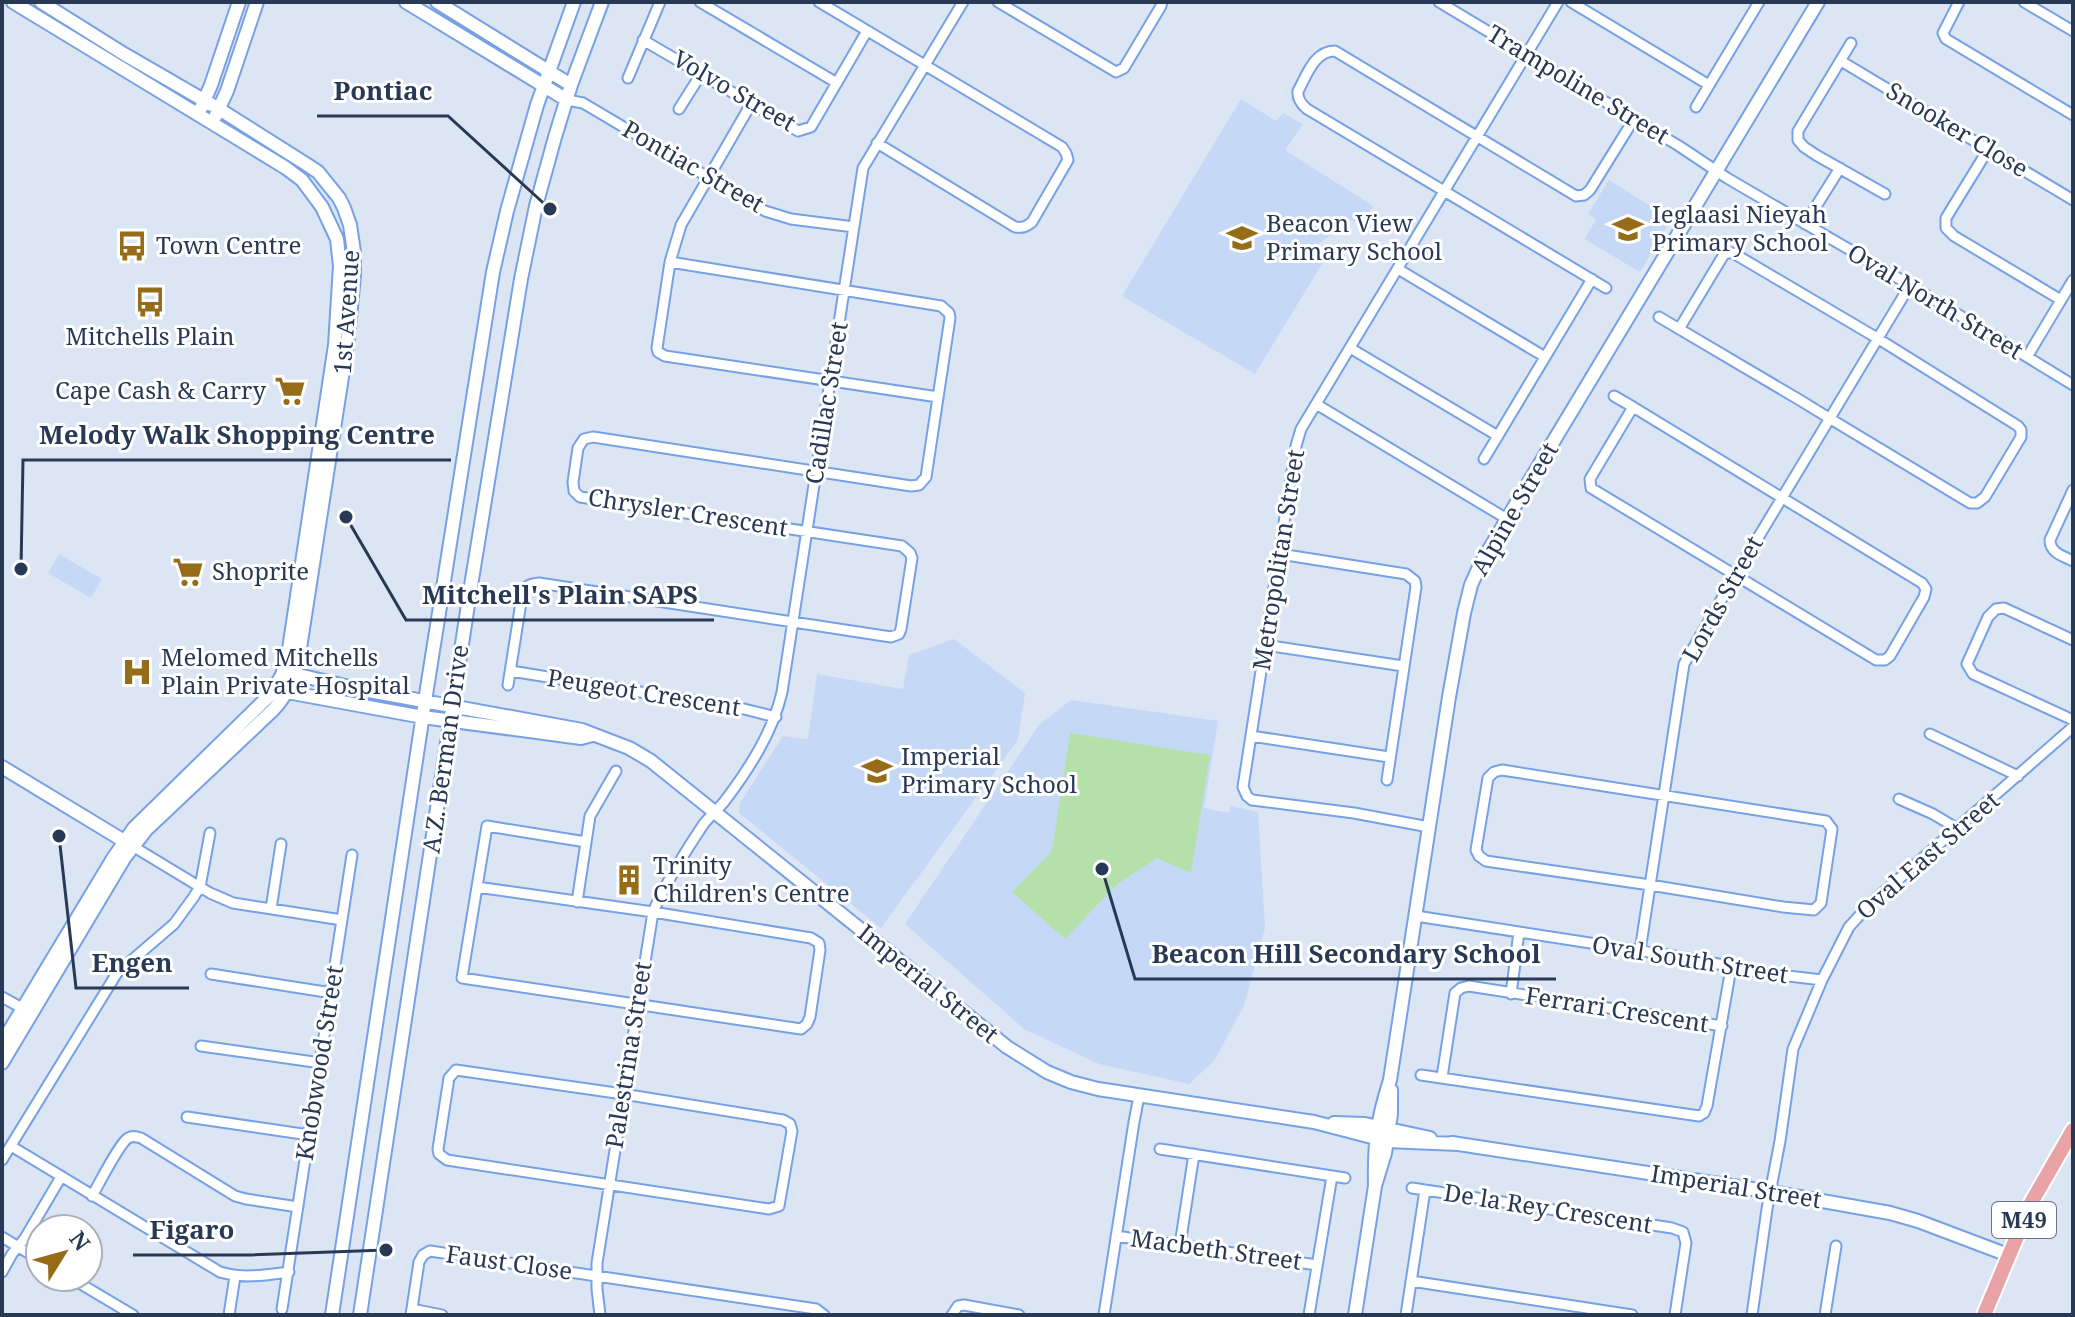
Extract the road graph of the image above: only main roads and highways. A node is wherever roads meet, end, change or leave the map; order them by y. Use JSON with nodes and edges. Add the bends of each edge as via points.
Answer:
{"nodes":[{"id":1,"x":2073,"y":1130,"type":"edge"},
{"id":2,"x":1984,"y":1315,"type":"edge"}],
"edges":[{"from":1,"to":2,"type":"main road","number":"M49","via":[[2031,1203]]}]}
